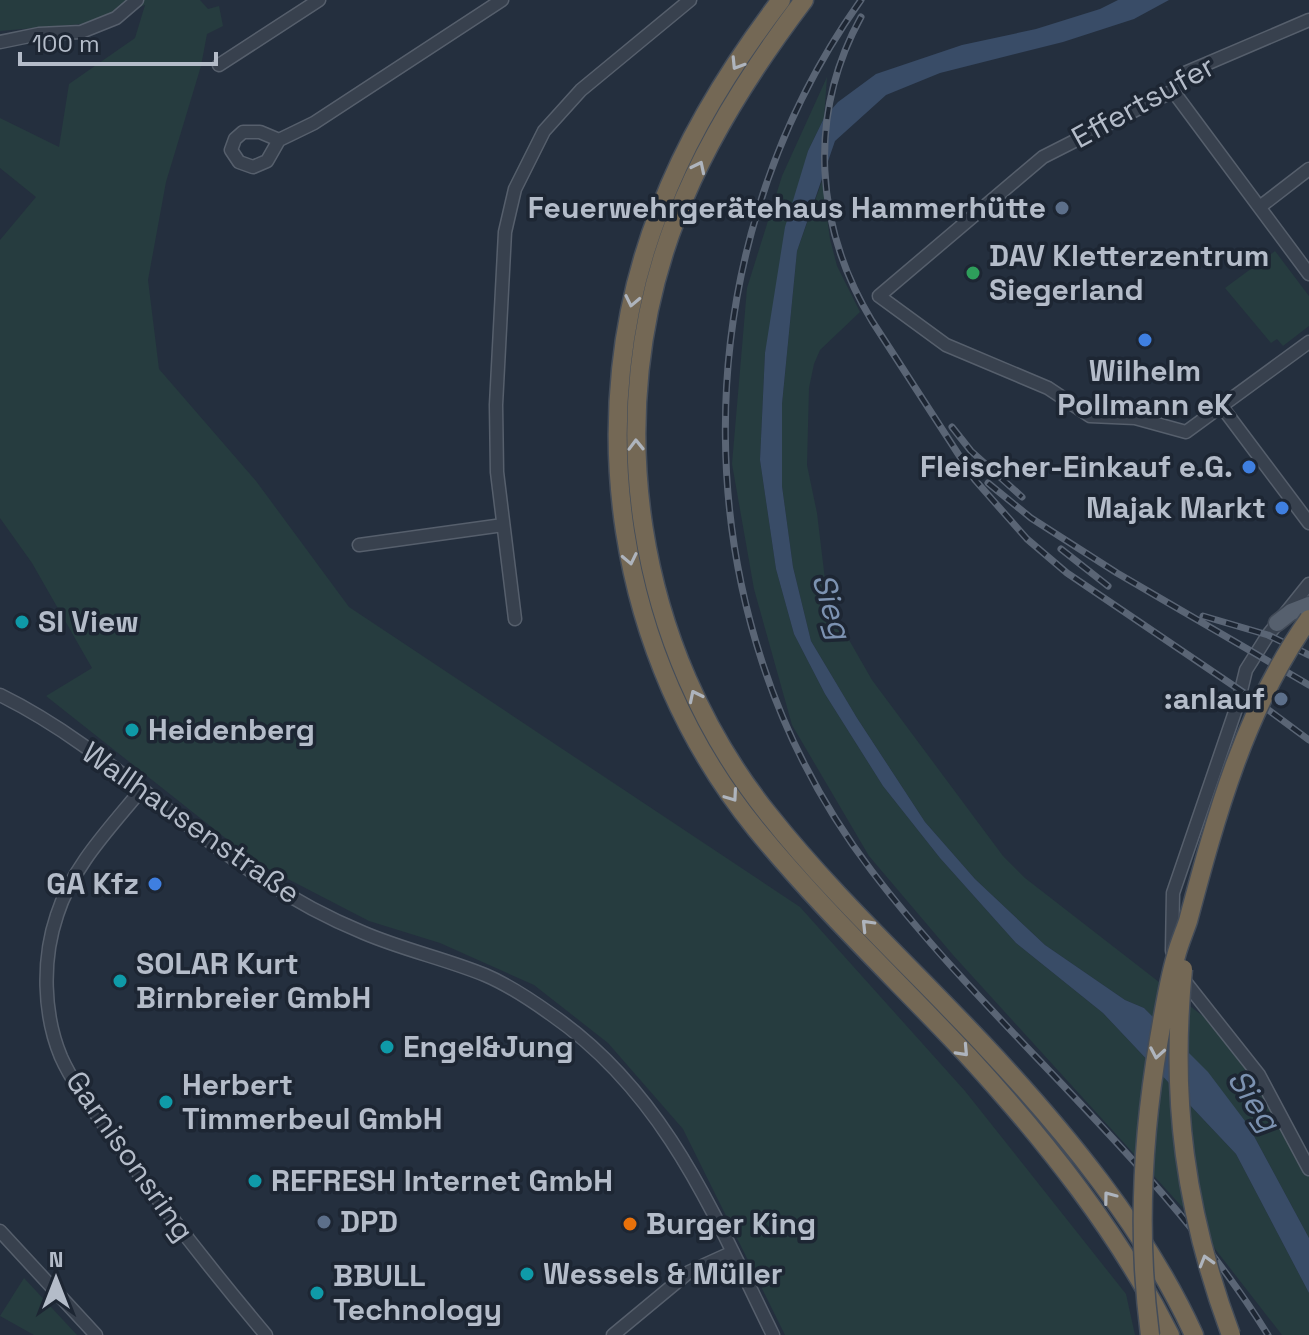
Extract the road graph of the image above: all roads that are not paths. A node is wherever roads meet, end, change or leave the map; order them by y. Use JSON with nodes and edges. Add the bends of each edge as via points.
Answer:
{"nodes":[{"id":1,"x":137,"y":0,"type":"edge"},
{"id":2,"x":319,"y":0,"type":"edge"},
{"id":3,"x":502,"y":0,"type":"edge"},
{"id":4,"x":690,"y":0,"type":"edge"},
{"id":5,"x":781,"y":0,"type":"edge"},
{"id":6,"x":804,"y":0,"type":"edge"},
{"id":7,"x":1309,"y":20,"type":"edge"},
{"id":8,"x":0,"y":42,"type":"edge"},
{"id":9,"x":219,"y":65,"type":"dead end"},
{"id":10,"x":1173,"y":91,"type":"junction"},
{"id":11,"x":279,"y":140,"type":"dead end"},
{"id":12,"x":1309,"y":169,"type":"edge"},
{"id":13,"x":1261,"y":206,"type":"junction"},
{"id":14,"x":1309,"y":274,"type":"edge"},
{"id":15,"x":1309,"y":342,"type":"edge"},
{"id":16,"x":1222,"y":407,"type":"junction"},
{"id":17,"x":1309,"y":523,"type":"edge"},
{"id":18,"x":503,"y":525,"type":"junction"},
{"id":19,"x":359,"y":545,"type":"dead end"},
{"id":20,"x":1309,"y":584,"type":"edge"},
{"id":21,"x":1309,"y":605,"type":"edge"},
{"id":22,"x":515,"y":619,"type":"dead end"},
{"id":23,"x":1309,"y":619,"type":"edge"},
{"id":24,"x":1277,"y":623,"type":"junction"},
{"id":25,"x":0,"y":695,"type":"edge"},
{"id":26,"x":141,"y":790,"type":"junction"},
{"id":27,"x":1187,"y":923,"type":"junction"},
{"id":28,"x":916,"y":988,"type":"junction"},
{"id":29,"x":1309,"y":1169,"type":"edge"},
{"id":30,"x":0,"y":1231,"type":"edge"},
{"id":31,"x":733,"y":1252,"type":"junction"},
{"id":32,"x":96,"y":1335,"type":"edge"},
{"id":33,"x":266,"y":1335,"type":"edge"},
{"id":34,"x":613,"y":1335,"type":"edge"},
{"id":35,"x":773,"y":1335,"type":"edge"},
{"id":36,"x":1150,"y":1335,"type":"edge"},
{"id":37,"x":1170,"y":1335,"type":"edge"},
{"id":38,"x":1194,"y":1335,"type":"edge"},
{"id":39,"x":1231,"y":1335,"type":"edge"}],
"edges":[{"from":1,"to":8,"type":"street","via":[[116,18],[81,32]]},
{"from":2,"to":9,"type":"street"},
{"from":3,"to":11,"type":"street","via":[[314,123]]},
{"from":4,"to":18,"type":"street","via":[[581,90],[544,131],[515,189],[505,232],[496,405]]},
{"from":5,"to":28,"type":"highway","one_way":true,"via":[[692,140],[647,246],[619,384],[622,512],[646,625],[674,696],[710,764],[780,857]]},
{"from":28,"to":6,"type":"highway","one_way":true,"via":[[769,816],[726,755],[668,631],[640,510],[637,398],[646,324],[664,251],[708,148]]},
{"from":7,"to":10,"type":"street","name":"Effertsufer","via":[[1185,73]]},
{"from":10,"to":13,"type":"street"},
{"from":10,"to":16,"type":"street","name":"Effertsufer","via":[[1043,157],[879,296],[946,345],[1048,388],[1090,416],[1135,418],[1186,432]]},
{"from":12,"to":13,"type":"street"},
{"from":13,"to":14,"type":"street"},
{"from":15,"to":16,"type":"street"},
{"from":16,"to":17,"type":"street"},
{"from":18,"to":19,"type":"street"},
{"from":18,"to":22,"type":"street"},
{"from":20,"to":24,"type":"street"},
{"from":21,"to":24,"type":"main road"},
{"from":23,"to":27,"type":"highway","bridge":true,"via":[[1249,728]]},
{"from":24,"to":29,"type":"street","via":[[1246,670],[1185,852],[1173,893],[1172,951],[1186,985],[1259,1075]]},
{"from":25,"to":26,"type":"street","name":"Wallhausenstraße","via":[[48,720]]},
{"from":26,"to":31,"type":"street","name":"Wallhausenstraße","via":[[263,880],[306,904],[364,933],[485,975],[572,1029],[644,1100],[674,1142]]},
{"from":26,"to":33,"type":"street","name":"Garnisonsring","via":[[79,870],[57,914],[47,964],[53,1031],[61,1058],[90,1105],[152,1193]]},
{"from":27,"to":36,"type":"highway","one_way":true,"bridge":true,"via":[[1169,987],[1148,1109],[1142,1228]]},
{"from":39,"to":27,"type":"highway","one_way":true,"bridge":true,"via":[[1202,1248],[1181,1132],[1176,1046]]},
{"from":28,"to":37,"type":"highway","one_way":true,"via":[[1047,1147],[1118,1244]]},
{"from":38,"to":28,"type":"highway","one_way":true,"via":[[1133,1228],[1068,1143],[984,1045]]},
{"from":30,"to":32,"type":"street"},
{"from":31,"to":34,"type":"street","via":[[689,1272]]},
{"from":31,"to":35,"type":"street","name":"Wallhausenstraße"}]}
